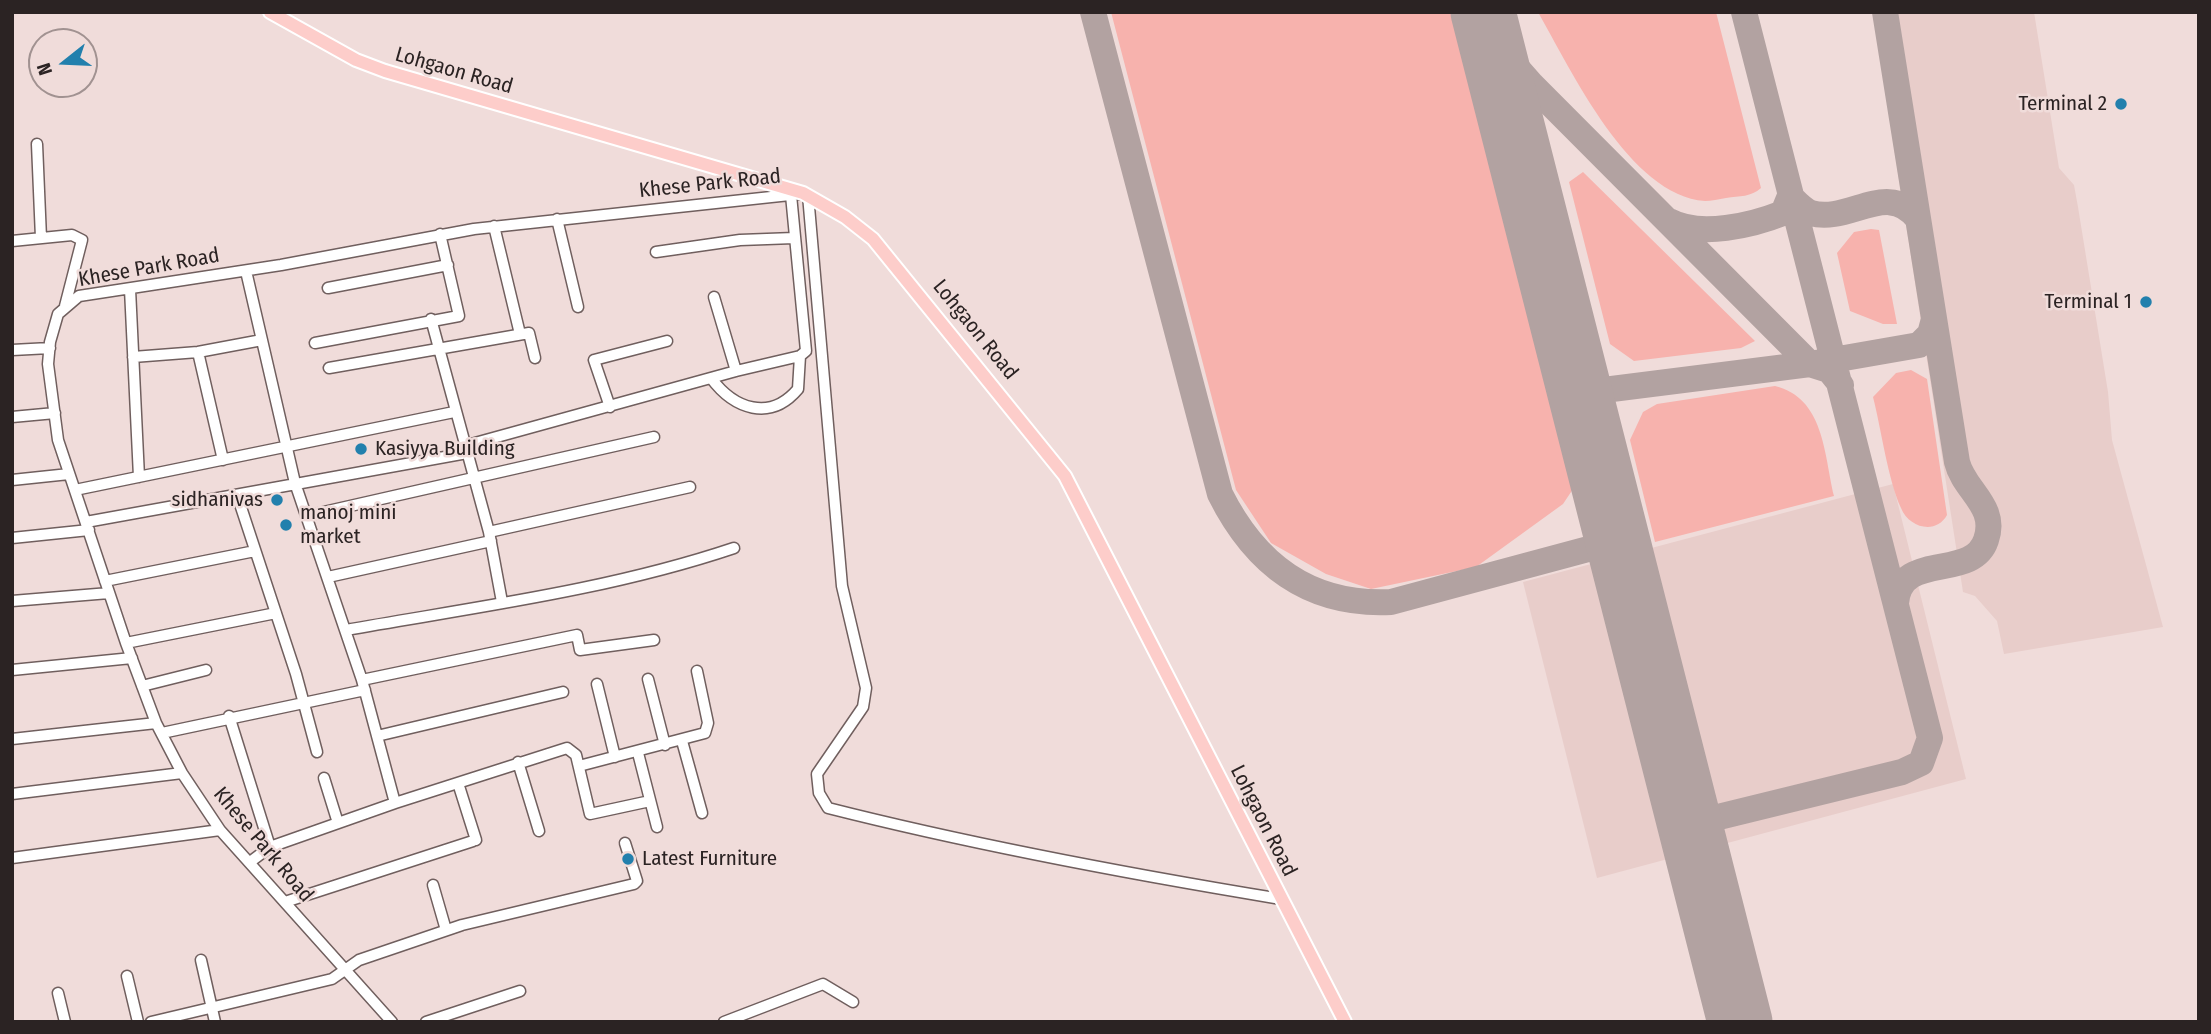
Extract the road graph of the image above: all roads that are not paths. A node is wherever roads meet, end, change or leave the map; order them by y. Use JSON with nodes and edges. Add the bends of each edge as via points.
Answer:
{"nodes":[{"id":1,"x":270,"y":12,"type":"edge"},
{"id":2,"x":37,"y":144,"type":"dead end"},
{"id":3,"x":801,"y":194,"type":"junction"},
{"id":4,"x":557,"y":219,"type":"junction"},
{"id":5,"x":495,"y":226,"type":"junction"},
{"id":6,"x":440,"y":234,"type":"junction"},
{"id":7,"x":41,"y":238,"type":"junction"},
{"id":8,"x":794,"y":238,"type":"junction"},
{"id":9,"x":12,"y":241,"type":"edge"},
{"id":10,"x":656,"y":252,"type":"dead end"},
{"id":11,"x":448,"y":265,"type":"junction"},
{"id":12,"x":246,"y":271,"type":"junction"},
{"id":13,"x":328,"y":288,"type":"dead end"},
{"id":14,"x":130,"y":289,"type":"junction"},
{"id":15,"x":714,"y":298,"type":"dead end"},
{"id":16,"x":65,"y":306,"type":"junction"},
{"id":17,"x":578,"y":307,"type":"dead end"},
{"id":18,"x":431,"y":319,"type":"junction"},
{"id":19,"x":520,"y":334,"type":"junction"},
{"id":20,"x":262,"y":340,"type":"junction"},
{"id":21,"x":667,"y":341,"type":"dead end"},
{"id":22,"x":315,"y":343,"type":"dead end"},
{"id":23,"x":50,"y":348,"type":"junction"},
{"id":24,"x":436,"y":348,"type":"junction"},
{"id":25,"x":12,"y":350,"type":"edge"},
{"id":26,"x":198,"y":352,"type":"junction"},
{"id":27,"x":800,"y":356,"type":"junction"},
{"id":28,"x":133,"y":358,"type":"junction"},
{"id":29,"x":535,"y":358,"type":"dead end"},
{"id":30,"x":329,"y":368,"type":"dead end"},
{"id":31,"x":736,"y":371,"type":"junction"},
{"id":32,"x":711,"y":378,"type":"junction"},
{"id":33,"x":610,"y":407,"type":"junction"},
{"id":34,"x":454,"y":412,"type":"junction"},
{"id":35,"x":55,"y":413,"type":"junction"},
{"id":36,"x":12,"y":417,"type":"edge"},
{"id":37,"x":654,"y":437,"type":"dead end"},
{"id":38,"x":285,"y":447,"type":"junction"},
{"id":39,"x":466,"y":450,"type":"junction"},
{"id":40,"x":223,"y":460,"type":"junction"},
{"id":41,"x":69,"y":474,"type":"junction"},
{"id":42,"x":139,"y":477,"type":"junction"},
{"id":43,"x":474,"y":479,"type":"junction"},
{"id":44,"x":12,"y":480,"type":"edge"},
{"id":45,"x":295,"y":483,"type":"junction"},
{"id":46,"x":690,"y":487,"type":"dead end"},
{"id":47,"x":75,"y":490,"type":"junction"},
{"id":48,"x":237,"y":495,"type":"junction"},
{"id":49,"x":306,"y":516,"type":"junction"},
{"id":50,"x":88,"y":526,"type":"junction"},
{"id":51,"x":490,"y":537,"type":"junction"},
{"id":52,"x":12,"y":538,"type":"edge"},
{"id":53,"x":734,"y":548,"type":"dead end"},
{"id":54,"x":256,"y":551,"type":"junction"},
{"id":55,"x":328,"y":577,"type":"junction"},
{"id":56,"x":105,"y":581,"type":"junction"},
{"id":57,"x":110,"y":593,"type":"junction"},
{"id":58,"x":12,"y":601,"type":"edge"},
{"id":59,"x":502,"y":603,"type":"junction"},
{"id":60,"x":276,"y":613,"type":"junction"},
{"id":61,"x":346,"y":631,"type":"junction"},
{"id":62,"x":654,"y":640,"type":"dead end"},
{"id":63,"x":125,"y":643,"type":"junction"},
{"id":64,"x":132,"y":658,"type":"junction"},
{"id":65,"x":12,"y":670,"type":"edge"},
{"id":66,"x":206,"y":670,"type":"dead end"},
{"id":67,"x":697,"y":671,"type":"dead end"},
{"id":68,"x":648,"y":679,"type":"dead end"},
{"id":69,"x":597,"y":684,"type":"dead end"},
{"id":70,"x":363,"y":685,"type":"junction"},
{"id":71,"x":142,"y":686,"type":"junction"},
{"id":72,"x":564,"y":692,"type":"dead end"},
{"id":73,"x":304,"y":701,"type":"junction"},
{"id":74,"x":229,"y":716,"type":"junction"},
{"id":75,"x":156,"y":723,"type":"junction"},
{"id":76,"x":162,"y":733,"type":"junction"},
{"id":77,"x":377,"y":736,"type":"junction"},
{"id":78,"x":12,"y":739,"type":"edge"},
{"id":79,"x":682,"y":741,"type":"junction"},
{"id":80,"x":665,"y":746,"type":"junction"},
{"id":81,"x":317,"y":752,"type":"dead end"},
{"id":82,"x":638,"y":753,"type":"junction"},
{"id":83,"x":615,"y":757,"type":"junction"},
{"id":84,"x":518,"y":762,"type":"junction"},
{"id":85,"x":579,"y":766,"type":"junction"},
{"id":86,"x":181,"y":773,"type":"junction"},
{"id":87,"x":324,"y":778,"type":"dead end"},
{"id":88,"x":458,"y":783,"type":"junction"},
{"id":89,"x":12,"y":794,"type":"edge"},
{"id":90,"x":650,"y":801,"type":"junction"},
{"id":91,"x":395,"y":803,"type":"junction"},
{"id":92,"x":702,"y":813,"type":"dead end"},
{"id":93,"x":338,"y":823,"type":"junction"},
{"id":94,"x":657,"y":827,"type":"dead end"},
{"id":95,"x":220,"y":830,"type":"junction"},
{"id":96,"x":539,"y":831,"type":"dead end"},
{"id":97,"x":625,"y":843,"type":"dead end"},
{"id":98,"x":270,"y":847,"type":"junction"},
{"id":99,"x":12,"y":858,"type":"edge"},
{"id":100,"x":250,"y":862,"type":"junction"},
{"id":101,"x":433,"y":885,"type":"dead end"},
{"id":102,"x":1281,"y":899,"type":"junction"},
{"id":103,"x":285,"y":902,"type":"junction"},
{"id":104,"x":446,"y":930,"type":"junction"},
{"id":105,"x":201,"y":960,"type":"dead end"},
{"id":106,"x":345,"y":969,"type":"junction"},
{"id":107,"x":127,"y":976,"type":"dead end"},
{"id":108,"x":520,"y":991,"type":"dead end"},
{"id":109,"x":58,"y":993,"type":"dead end"},
{"id":110,"x":853,"y":1002,"type":"dead end"},
{"id":111,"x":212,"y":1007,"type":"junction"},
{"id":112,"x":65,"y":1022,"type":"edge"},
{"id":113,"x":138,"y":1022,"type":"edge"},
{"id":114,"x":151,"y":1022,"type":"edge"},
{"id":115,"x":215,"y":1022,"type":"edge"},
{"id":116,"x":391,"y":1022,"type":"edge"},
{"id":117,"x":426,"y":1022,"type":"edge"},
{"id":118,"x":724,"y":1022,"type":"edge"},
{"id":119,"x":1345,"y":1022,"type":"edge"}],
"edges":[{"from":1,"to":3,"type":"main road","name":"Lohgaon Road","via":[[385,71]]},
{"from":2,"to":7,"type":"street"},
{"from":3,"to":4,"type":"street","name":"Khese Park Road"},
{"from":3,"to":8,"type":"street"},
{"from":3,"to":102,"type":"main road","name":"Lohgaon Road","via":[[845,217],[890,256],[1065,476]]},
{"from":3,"to":102,"type":"street","via":[[842,586],[866,688],[863,707],[817,774],[822,802],[828,808],[889,824],[1077,865]]},
{"from":4,"to":5,"type":"street","name":"Khese Park Road"},
{"from":4,"to":17,"type":"street"},
{"from":5,"to":6,"type":"street","name":"Khese Park Road"},
{"from":5,"to":19,"type":"street"},
{"from":6,"to":11,"type":"street"},
{"from":6,"to":12,"type":"street","name":"Khese Park Road"},
{"from":7,"to":9,"type":"street"},
{"from":7,"to":16,"type":"street","via":[[72,235],[82,240]]},
{"from":8,"to":10,"type":"street"},
{"from":8,"to":27,"type":"street","via":[[806,351]]},
{"from":11,"to":13,"type":"street"},
{"from":11,"to":18,"type":"street","via":[[459,316]]},
{"from":12,"to":14,"type":"street","name":"Khese Park Road"},
{"from":12,"to":20,"type":"street"},
{"from":14,"to":16,"type":"street","name":"Khese Park Road","via":[[79,296]]},
{"from":14,"to":28,"type":"street"},
{"from":15,"to":31,"type":"street"},
{"from":16,"to":23,"type":"street","name":"Khese Park Road","via":[[53,326]]},
{"from":18,"to":22,"type":"street"},
{"from":18,"to":24,"type":"street"},
{"from":19,"to":24,"type":"street"},
{"from":19,"to":29,"type":"street","via":[[529,333]]},
{"from":20,"to":26,"type":"street"},
{"from":20,"to":38,"type":"street"},
{"from":21,"to":33,"type":"street","via":[[594,360]]},
{"from":23,"to":25,"type":"street"},
{"from":23,"to":35,"type":"street","name":"Khese Park Road"},
{"from":24,"to":30,"type":"street"},
{"from":24,"to":34,"type":"street"},
{"from":26,"to":28,"type":"street"},
{"from":26,"to":40,"type":"street"},
{"from":27,"to":31,"type":"street"},
{"from":27,"to":32,"type":"street","via":[[798,389],[768,410],[725,395]]},
{"from":28,"to":42,"type":"street"},
{"from":31,"to":32,"type":"street"},
{"from":32,"to":33,"type":"street"},
{"from":33,"to":39,"type":"street"},
{"from":34,"to":38,"type":"street"},
{"from":34,"to":39,"type":"street"},
{"from":35,"to":36,"type":"street"},
{"from":35,"to":41,"type":"street","name":"Khese Park Road"},
{"from":37,"to":43,"type":"street"},
{"from":38,"to":40,"type":"street"},
{"from":38,"to":45,"type":"street"},
{"from":39,"to":43,"type":"street"},
{"from":39,"to":45,"type":"street"},
{"from":40,"to":42,"type":"street"},
{"from":41,"to":44,"type":"street"},
{"from":41,"to":47,"type":"street","name":"Khese Park Road"},
{"from":42,"to":47,"type":"street"},
{"from":43,"to":49,"type":"street"},
{"from":43,"to":51,"type":"street"},
{"from":45,"to":48,"type":"street"},
{"from":45,"to":49,"type":"street"},
{"from":46,"to":51,"type":"street"},
{"from":47,"to":50,"type":"street","name":"Khese Park Road"},
{"from":48,"to":50,"type":"street"},
{"from":48,"to":54,"type":"street"},
{"from":49,"to":55,"type":"street"},
{"from":50,"to":52,"type":"street"},
{"from":50,"to":56,"type":"street","name":"Khese Park Road"},
{"from":51,"to":55,"type":"street"},
{"from":51,"to":59,"type":"street"},
{"from":53,"to":59,"type":"street","via":[[682,565]]},
{"from":54,"to":56,"type":"street"},
{"from":54,"to":60,"type":"street"},
{"from":55,"to":61,"type":"street"},
{"from":56,"to":57,"type":"street","name":"Khese Park Road"},
{"from":57,"to":58,"type":"street"},
{"from":57,"to":63,"type":"street","name":"Khese Park Road"},
{"from":59,"to":61,"type":"street"},
{"from":60,"to":63,"type":"street"},
{"from":60,"to":73,"type":"street"},
{"from":61,"to":70,"type":"street"},
{"from":62,"to":70,"type":"street","via":[[580,650],[577,635]]},
{"from":63,"to":64,"type":"street","name":"Khese Park Road"},
{"from":64,"to":65,"type":"street"},
{"from":64,"to":71,"type":"street","name":"Khese Park Road"},
{"from":66,"to":71,"type":"street"},
{"from":67,"to":79,"type":"street","via":[[708,729]]},
{"from":68,"to":80,"type":"street"},
{"from":69,"to":83,"type":"street"},
{"from":70,"to":73,"type":"street"},
{"from":70,"to":77,"type":"street"},
{"from":71,"to":75,"type":"street","name":"Khese Park Road"},
{"from":72,"to":77,"type":"street"},
{"from":73,"to":74,"type":"street"},
{"from":73,"to":81,"type":"street"},
{"from":74,"to":76,"type":"street"},
{"from":74,"to":98,"type":"street"},
{"from":75,"to":76,"type":"street","name":"Khese Park Road"},
{"from":75,"to":78,"type":"street"},
{"from":76,"to":86,"type":"street","name":"Khese Park Road"},
{"from":77,"to":91,"type":"street"},
{"from":79,"to":80,"type":"street"},
{"from":79,"to":92,"type":"street"},
{"from":80,"to":82,"type":"street"},
{"from":82,"to":83,"type":"street"},
{"from":82,"to":90,"type":"street"},
{"from":83,"to":85,"type":"street"},
{"from":84,"to":85,"type":"street","via":[[567,748],[576,755]]},
{"from":84,"to":88,"type":"street"},
{"from":84,"to":96,"type":"street"},
{"from":85,"to":90,"type":"street","via":[[590,814]]},
{"from":86,"to":89,"type":"street"},
{"from":86,"to":95,"type":"street","name":"Khese Park Road"},
{"from":87,"to":93,"type":"street"},
{"from":88,"to":91,"type":"street"},
{"from":88,"to":103,"type":"street","via":[[474,840]]},
{"from":90,"to":94,"type":"street"},
{"from":91,"to":93,"type":"street"},
{"from":93,"to":98,"type":"street"},
{"from":95,"to":99,"type":"street"},
{"from":95,"to":100,"type":"street","name":"Khese Park Road"},
{"from":97,"to":104,"type":"street","via":[[637,881],[634,884]]},
{"from":98,"to":100,"type":"street"},
{"from":100,"to":103,"type":"street","name":"Khese Park Road"},
{"from":101,"to":104,"type":"street"},
{"from":102,"to":119,"type":"main road","name":"Lohgaon Road"},
{"from":103,"to":106,"type":"street","name":"Khese Park Road"},
{"from":104,"to":106,"type":"street"},
{"from":105,"to":111,"type":"street"},
{"from":106,"to":111,"type":"street","via":[[332,979]]},
{"from":106,"to":116,"type":"street","name":"Khese Park Road"},
{"from":107,"to":113,"type":"street"},
{"from":108,"to":117,"type":"street"},
{"from":109,"to":112,"type":"street"},
{"from":110,"to":118,"type":"street","via":[[823,984]]},
{"from":111,"to":114,"type":"street"},
{"from":111,"to":115,"type":"street"}]}
